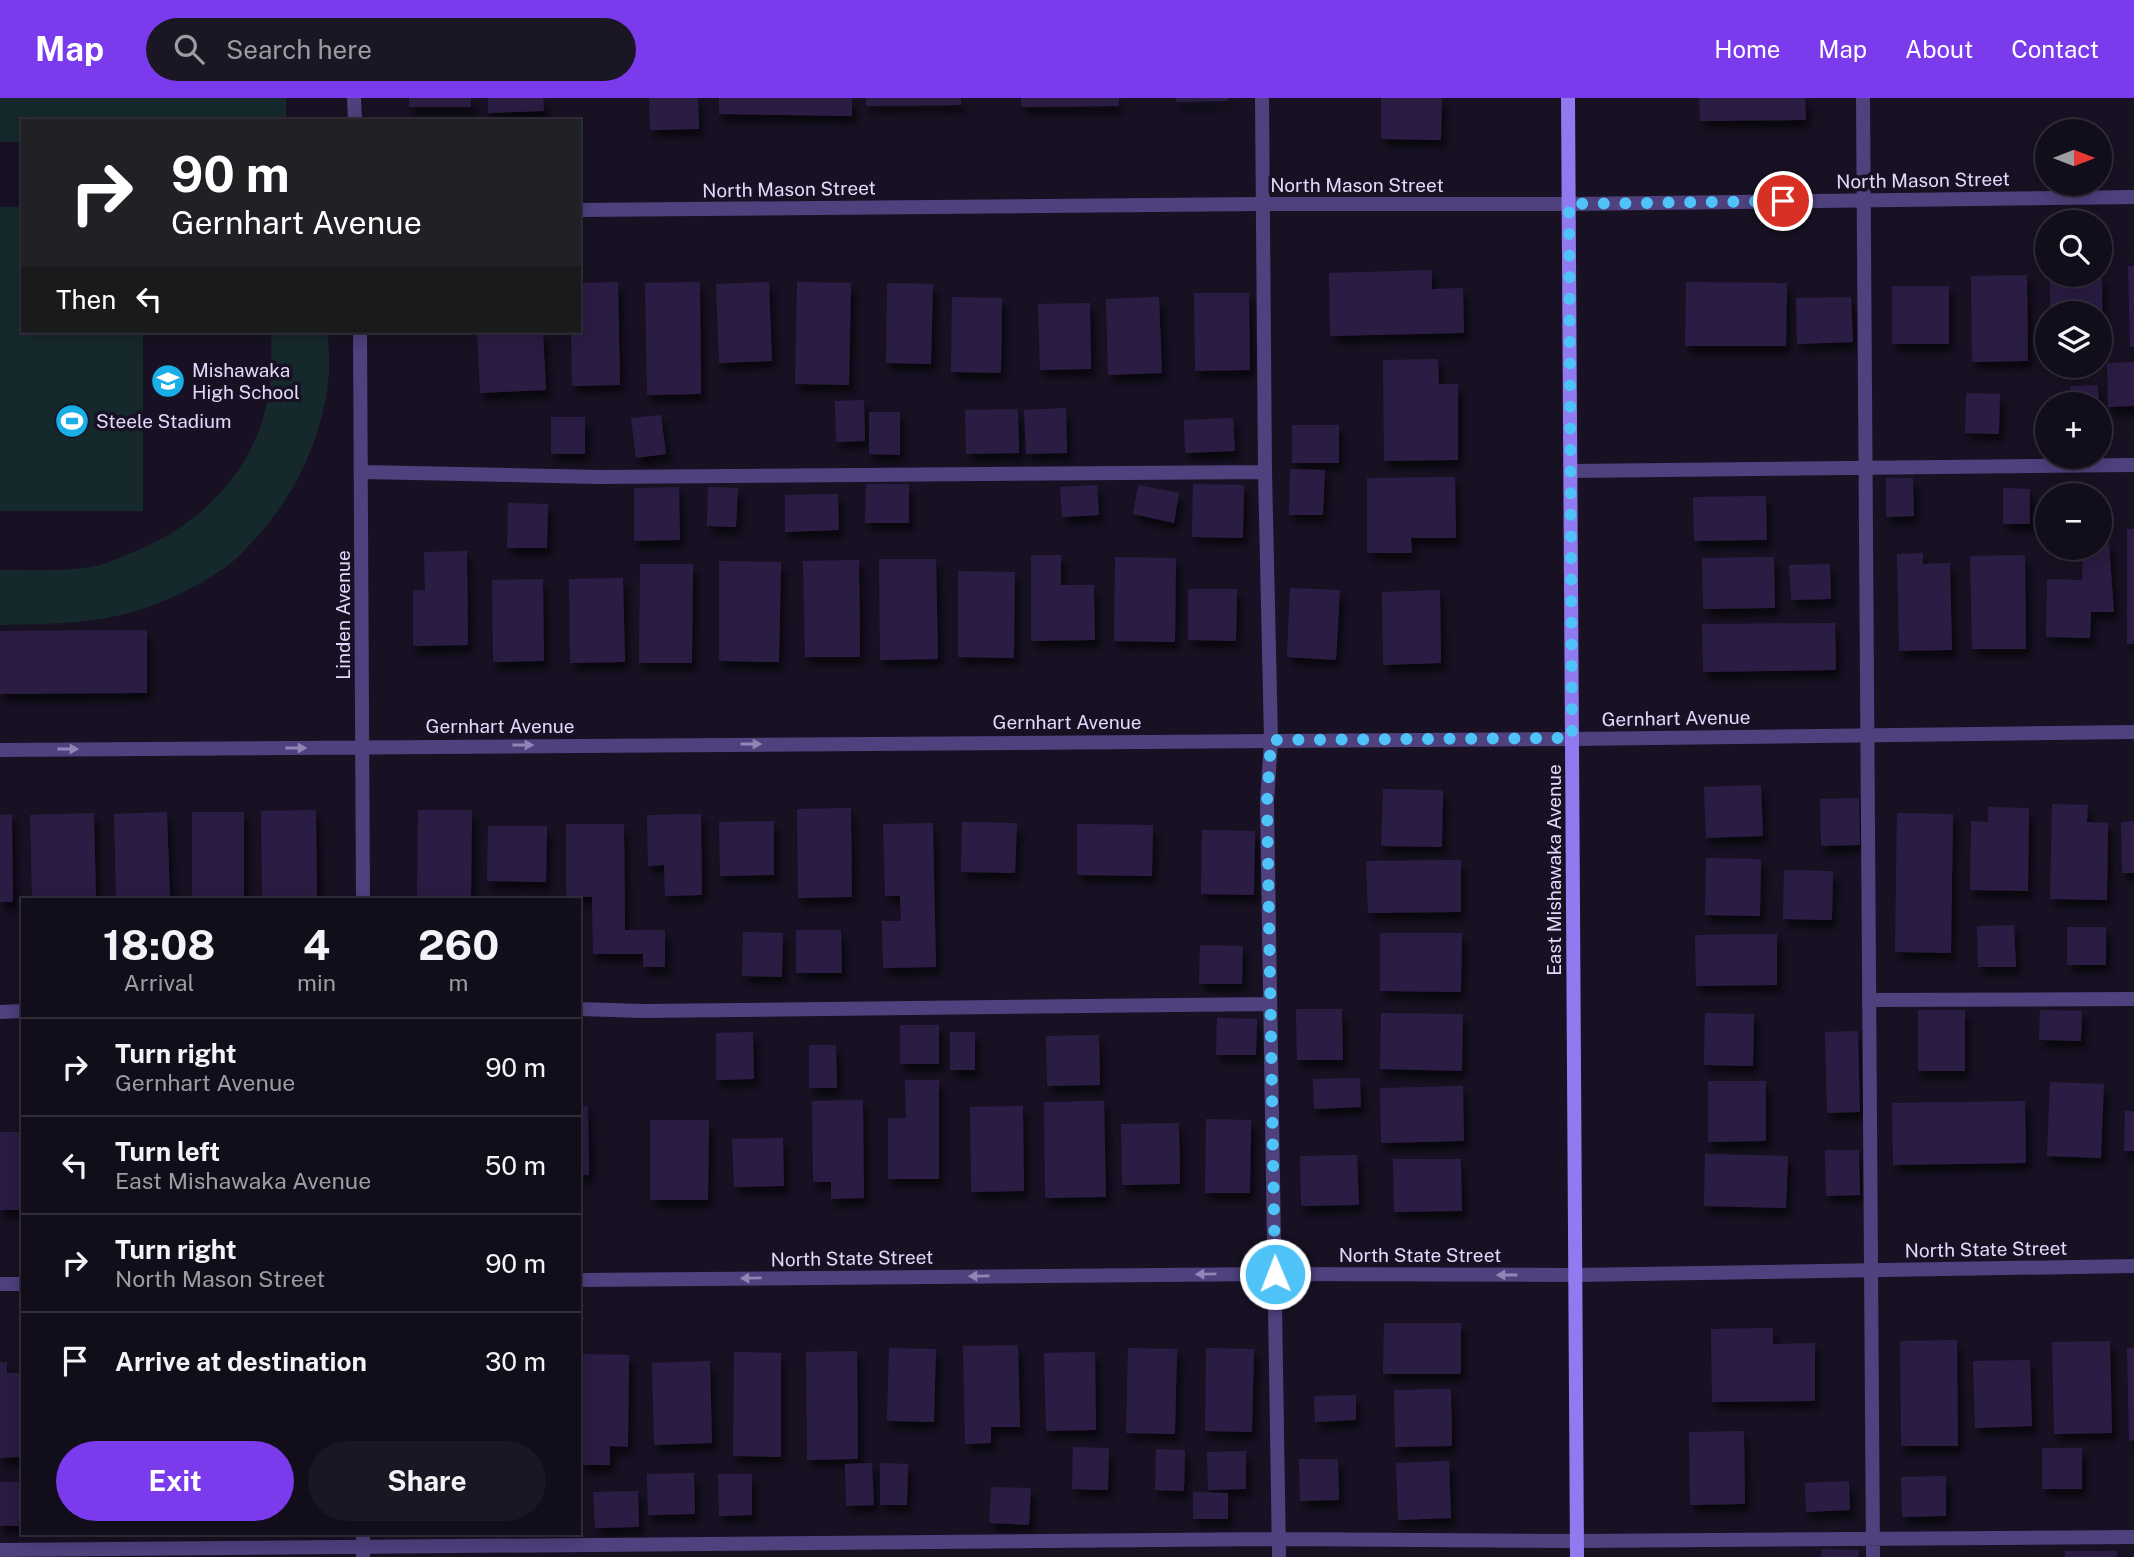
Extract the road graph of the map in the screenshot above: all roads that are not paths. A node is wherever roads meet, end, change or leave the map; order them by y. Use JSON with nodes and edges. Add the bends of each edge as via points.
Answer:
{"nodes":[{"id":1,"x":354,"y":98,"type":"edge"},
{"id":2,"x":1262,"y":98,"type":"edge"},
{"id":3,"x":1568,"y":98,"type":"edge"},
{"id":4,"x":1863,"y":98,"type":"edge"},
{"id":5,"x":355,"y":119,"type":"edge"},
{"id":6,"x":2134,"y":197,"type":"edge"},
{"id":7,"x":1864,"y":199,"type":"junction"},
{"id":8,"x":1262,"y":204,"type":"junction"},
{"id":9,"x":1569,"y":204,"type":"junction"},
{"id":10,"x":581,"y":211,"type":"edge"},
{"id":11,"x":360,"y":333,"type":"edge"},
{"id":12,"x":2134,"y":465,"type":"edge"},
{"id":13,"x":1865,"y":467,"type":"junction"},
{"id":14,"x":1571,"y":471,"type":"junction"},
{"id":15,"x":362,"y":472,"type":"junction"},
{"id":16,"x":1265,"y":472,"type":"junction"},
{"id":17,"x":2134,"y":732,"type":"edge"},
{"id":18,"x":1867,"y":734,"type":"junction"},
{"id":19,"x":1572,"y":738,"type":"junction"},
{"id":20,"x":1271,"y":740,"type":"junction"},
{"id":21,"x":362,"y":746,"type":"junction"},
{"id":22,"x":0,"y":750,"type":"edge"},
{"id":23,"x":363,"y":898,"type":"edge"},
{"id":24,"x":2134,"y":999,"type":"edge"},
{"id":25,"x":1869,"y":1000,"type":"junction"},
{"id":26,"x":1270,"y":1004,"type":"junction"},
{"id":27,"x":581,"y":1009,"type":"edge"},
{"id":28,"x":0,"y":1012,"type":"edge"},
{"id":29,"x":21,"y":1012,"type":"edge"},
{"id":30,"x":2134,"y":1266,"type":"edge"},
{"id":31,"x":1870,"y":1270,"type":"junction"},
{"id":32,"x":1275,"y":1274,"type":"junction"},
{"id":33,"x":1576,"y":1275,"type":"junction"},
{"id":34,"x":581,"y":1280,"type":"edge"},
{"id":35,"x":0,"y":1284,"type":"edge"},
{"id":36,"x":21,"y":1284,"type":"edge"},
{"id":37,"x":2134,"y":1537,"type":"edge"},
{"id":38,"x":1872,"y":1538,"type":"junction"},
{"id":39,"x":1278,"y":1539,"type":"junction"},
{"id":40,"x":1577,"y":1541,"type":"junction"},
{"id":41,"x":363,"y":1546,"type":"edge"},
{"id":42,"x":0,"y":1550,"type":"edge"},
{"id":43,"x":1279,"y":1557,"type":"edge"},
{"id":44,"x":1577,"y":1557,"type":"edge"},
{"id":45,"x":1873,"y":1557,"type":"edge"}],
"edges":[{"from":1,"to":5,"type":"street"},
{"from":2,"to":8,"type":"street"},
{"from":3,"to":9,"type":"street","name":"East Mishawaka Avenue"},
{"from":4,"to":7,"type":"street"},
{"from":6,"to":7,"type":"street","name":"North Mason Street"},
{"from":7,"to":9,"type":"street","name":"North Mason Street"},
{"from":7,"to":13,"type":"street"},
{"from":8,"to":9,"type":"street","name":"North Mason Street"},
{"from":8,"to":10,"type":"street","name":"North Mason Street"},
{"from":8,"to":16,"type":"street"},
{"from":9,"to":14,"type":"street","name":"East Mishawaka Avenue"},
{"from":11,"to":15,"type":"street","name":"Linden Avenue"},
{"from":12,"to":13,"type":"street"},
{"from":13,"to":14,"type":"street"},
{"from":13,"to":18,"type":"street"},
{"from":14,"to":19,"type":"street","name":"East Mishawaka Avenue"},
{"from":15,"to":16,"type":"street","via":[[613,477]]},
{"from":15,"to":21,"type":"street","name":"Linden Avenue"},
{"from":16,"to":20,"type":"street"},
{"from":17,"to":18,"type":"street","name":"Gernhart Avenue"},
{"from":18,"to":19,"type":"street","name":"Gernhart Avenue"},
{"from":18,"to":25,"type":"street"},
{"from":19,"to":20,"type":"street","name":"Gernhart Avenue"},
{"from":19,"to":33,"type":"street","name":"East Mishawaka Avenue"},
{"from":21,"to":20,"type":"street","name":"Gernhart Avenue","one_way":true},
{"from":20,"to":26,"type":"street","via":[[1267,802]]},
{"from":22,"to":21,"type":"street","name":"Gernhart Avenue","one_way":true},
{"from":21,"to":23,"type":"street","name":"Linden Avenue"},
{"from":24,"to":25,"type":"street"},
{"from":25,"to":31,"type":"street"},
{"from":26,"to":27,"type":"street"},
{"from":26,"to":32,"type":"street"},
{"from":28,"to":29,"type":"street"},
{"from":30,"to":31,"type":"street","name":"North State Street"},
{"from":31,"to":33,"type":"street","name":"North State Street"},
{"from":31,"to":38,"type":"street"},
{"from":33,"to":32,"type":"street","name":"North State Street","one_way":true},
{"from":32,"to":34,"type":"street","name":"North State Street","one_way":true},
{"from":32,"to":39,"type":"street"},
{"from":33,"to":40,"type":"street","name":"East Mishawaka Avenue"},
{"from":35,"to":36,"type":"street"},
{"from":37,"to":38,"type":"street"},
{"from":38,"to":40,"type":"street"},
{"from":38,"to":45,"type":"street"},
{"from":39,"to":40,"type":"street"},
{"from":39,"to":41,"type":"street"},
{"from":39,"to":43,"type":"street"},
{"from":40,"to":44,"type":"street","name":"East Mishawaka Avenue"},
{"from":41,"to":42,"type":"street"}]}
